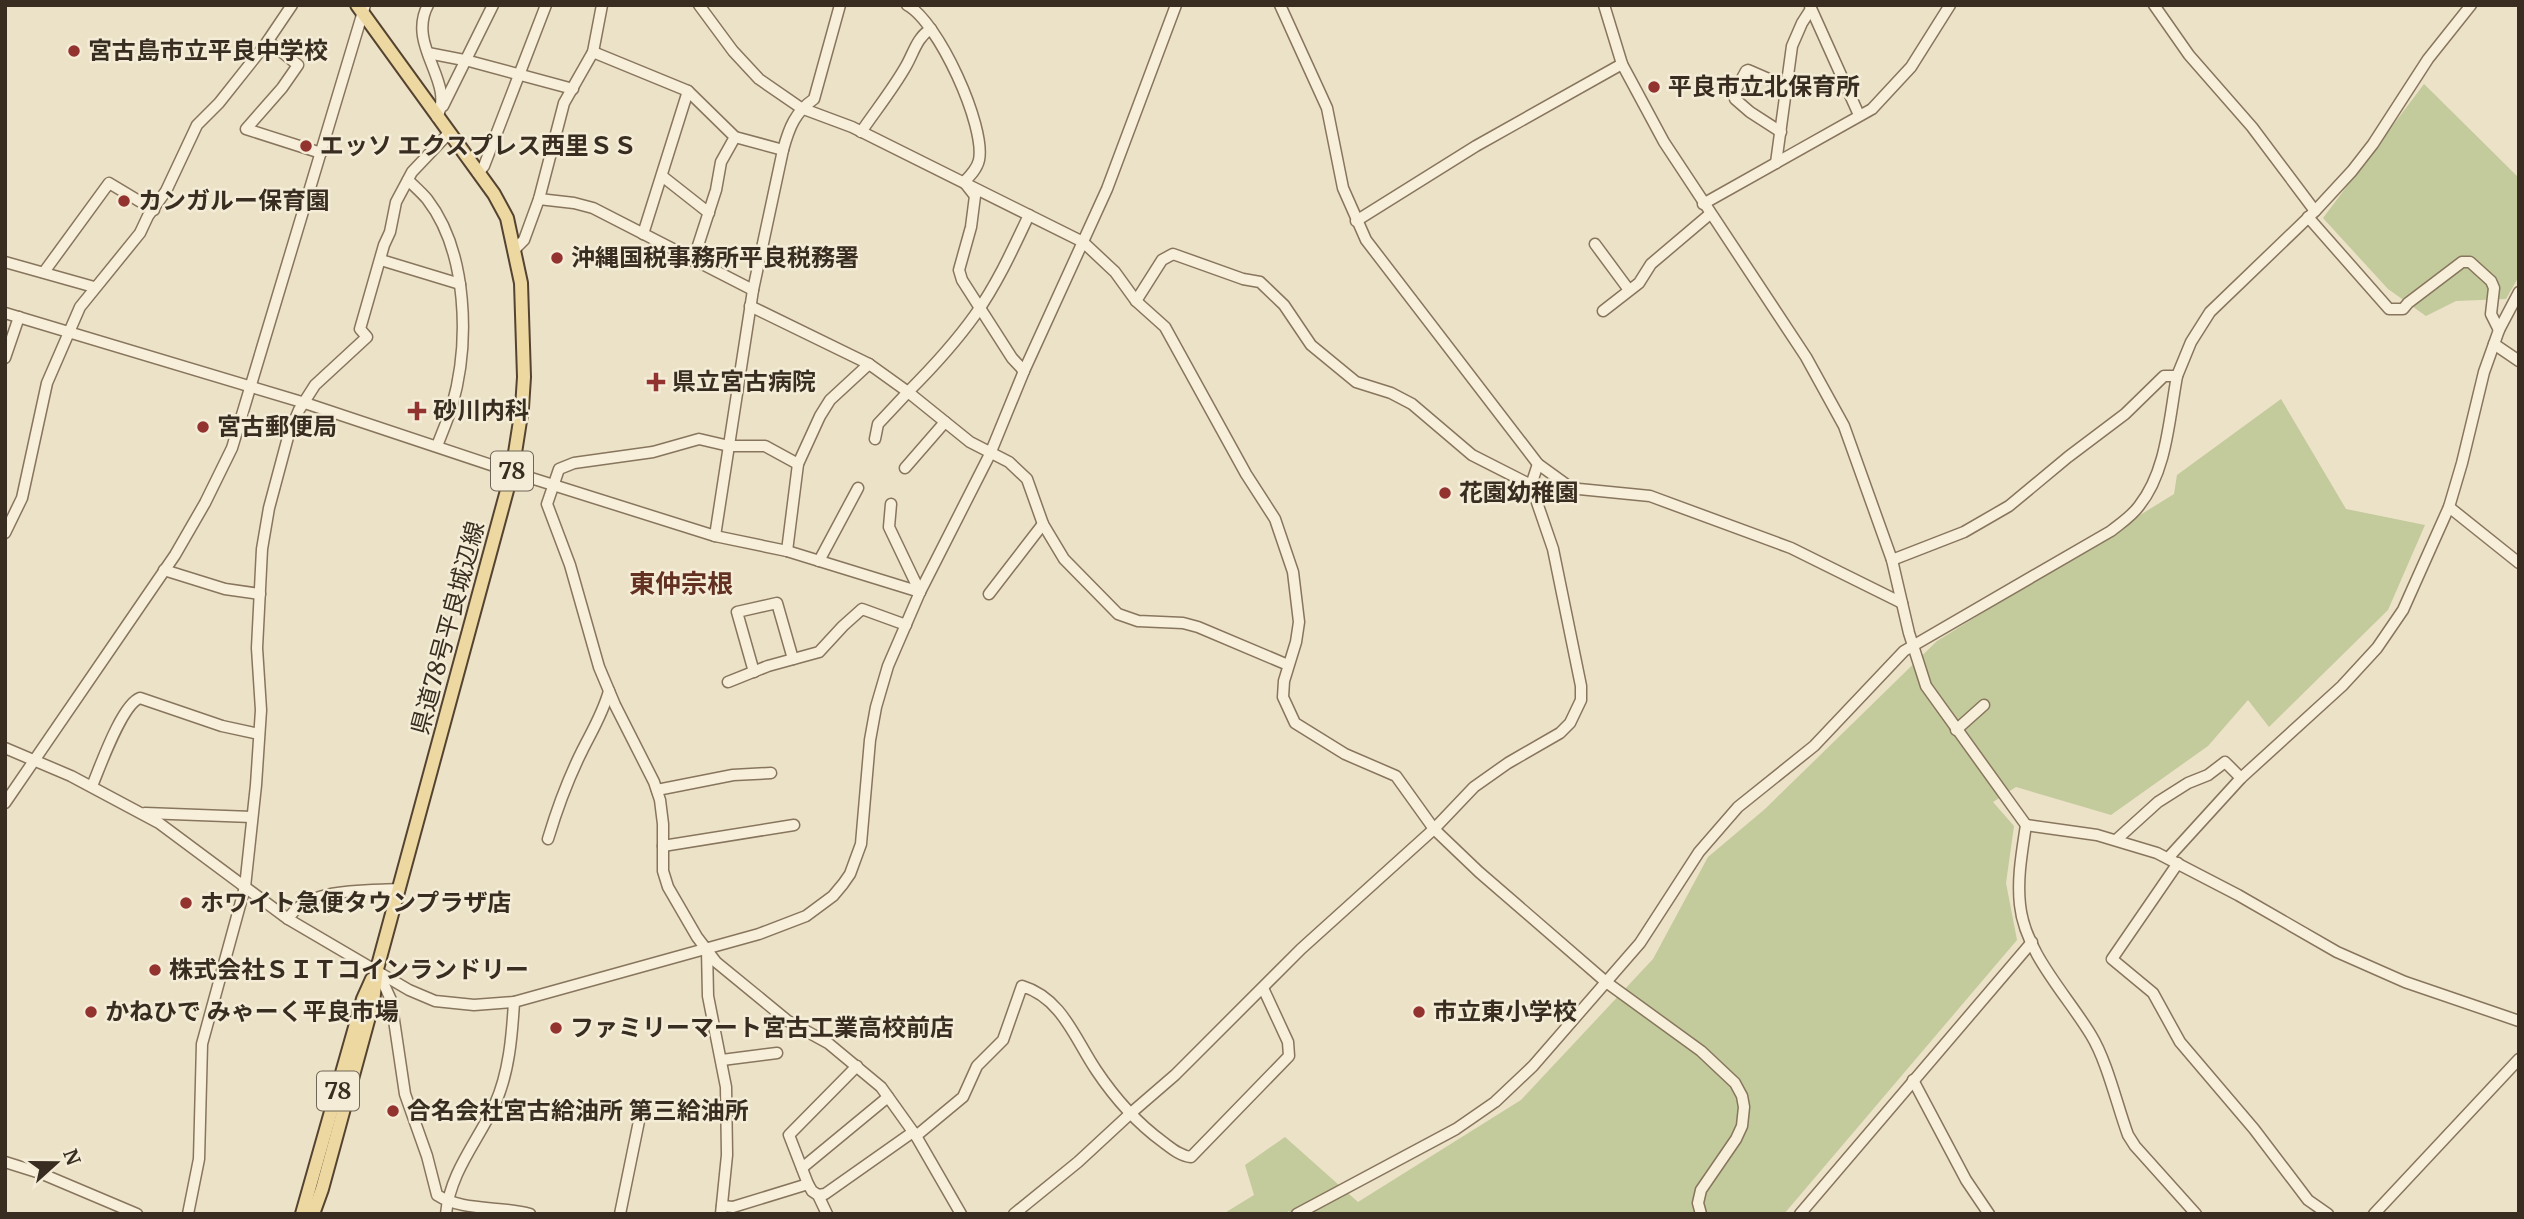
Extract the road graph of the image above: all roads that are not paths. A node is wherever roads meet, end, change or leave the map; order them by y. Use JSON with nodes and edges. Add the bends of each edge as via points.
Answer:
{"nodes":[{"id":1,"x":292,"y":5,"type":"edge"},
{"id":2,"x":428,"y":5,"type":"edge"},
{"id":3,"x":493,"y":5,"type":"edge"},
{"id":4,"x":546,"y":5,"type":"edge"},
{"id":5,"x":602,"y":5,"type":"edge"},
{"id":6,"x":699,"y":5,"type":"edge"},
{"id":7,"x":840,"y":5,"type":"edge"},
{"id":8,"x":907,"y":5,"type":"edge"},
{"id":9,"x":1176,"y":5,"type":"edge"},
{"id":10,"x":1280,"y":5,"type":"edge"},
{"id":11,"x":1604,"y":5,"type":"edge"},
{"id":12,"x":1950,"y":5,"type":"edge"},
{"id":13,"x":2154,"y":5,"type":"edge"},
{"id":14,"x":2471,"y":5,"type":"edge"},
{"id":15,"x":1811,"y":7,"type":"edge"},
{"id":16,"x":361,"y":8,"type":"edge"},
{"id":17,"x":931,"y":29,"type":"junction"},
{"id":18,"x":268,"y":41,"type":"junction"},
{"id":19,"x":593,"y":52,"type":"junction"},
{"id":20,"x":428,"y":53,"type":"junction"},
{"id":21,"x":465,"y":60,"type":"junction"},
{"id":22,"x":1622,"y":64,"type":"junction"},
{"id":23,"x":520,"y":75,"type":"junction"},
{"id":24,"x":1787,"y":84,"type":"junction"},
{"id":25,"x":573,"y":89,"type":"junction"},
{"id":26,"x":688,"y":92,"type":"junction"},
{"id":27,"x":801,"y":108,"type":"junction"},
{"id":28,"x":440,"y":111,"type":"junction"},
{"id":29,"x":1859,"y":115,"type":"junction"},
{"id":30,"x":861,"y":132,"type":"junction"},
{"id":31,"x":1781,"y":132,"type":"junction"},
{"id":32,"x":449,"y":133,"type":"junction"},
{"id":33,"x":735,"y":137,"type":"junction"},
{"id":34,"x":783,"y":150,"type":"junction"},
{"id":35,"x":321,"y":153,"type":"junction"},
{"id":36,"x":1776,"y":163,"type":"junction"},
{"id":37,"x":478,"y":173,"type":"junction"},
{"id":38,"x":662,"y":176,"type":"junction"},
{"id":39,"x":408,"y":180,"type":"junction"},
{"id":40,"x":964,"y":183,"type":"junction"},
{"id":41,"x":538,"y":199,"type":"junction"},
{"id":42,"x":1703,"y":204,"type":"junction"},
{"id":43,"x":153,"y":210,"type":"junction"},
{"id":44,"x":709,"y":213,"type":"junction"},
{"id":45,"x":1710,"y":214,"type":"junction"},
{"id":46,"x":2311,"y":214,"type":"junction"},
{"id":47,"x":1029,"y":215,"type":"junction"},
{"id":48,"x":1356,"y":220,"type":"junction"},
{"id":49,"x":643,"y":234,"type":"junction"},
{"id":50,"x":1083,"y":242,"type":"junction"},
{"id":51,"x":1595,"y":244,"type":"dead end"},
{"id":52,"x":515,"y":249,"type":"junction"},
{"id":53,"x":381,"y":260,"type":"junction"},
{"id":54,"x":693,"y":261,"type":"junction"},
{"id":55,"x":5,"y":262,"type":"edge"},
{"id":56,"x":44,"y":272,"type":"junction"},
{"id":57,"x":460,"y":284,"type":"junction"},
{"id":58,"x":94,"y":287,"type":"junction"},
{"id":59,"x":753,"y":290,"type":"junction"},
{"id":60,"x":1629,"y":290,"type":"junction"},
{"id":61,"x":2519,"y":292,"type":"edge"},
{"id":62,"x":1136,"y":301,"type":"junction"},
{"id":63,"x":751,"y":306,"type":"junction"},
{"id":64,"x":980,"y":308,"type":"junction"},
{"id":65,"x":1602,"y":311,"type":"dead end"},
{"id":66,"x":5,"y":313,"type":"edge"},
{"id":67,"x":19,"y":317,"type":"junction"},
{"id":68,"x":2499,"y":330,"type":"junction"},
{"id":69,"x":67,"y":332,"type":"junction"},
{"id":70,"x":2494,"y":344,"type":"junction"},
{"id":71,"x":5,"y":358,"type":"edge"},
{"id":72,"x":2519,"y":361,"type":"edge"},
{"id":73,"x":869,"y":364,"type":"junction"},
{"id":74,"x":1024,"y":371,"type":"junction"},
{"id":75,"x":2176,"y":376,"type":"junction"},
{"id":76,"x":250,"y":386,"type":"junction"},
{"id":77,"x":908,"y":392,"type":"junction"},
{"id":78,"x":305,"y":403,"type":"junction"},
{"id":79,"x":945,"y":422,"type":"junction"},
{"id":80,"x":874,"y":439,"type":"dead end"},
{"id":81,"x":437,"y":446,"type":"junction"},
{"id":82,"x":729,"y":446,"type":"junction"},
{"id":83,"x":990,"y":454,"type":"junction"},
{"id":84,"x":798,"y":464,"type":"junction"},
{"id":85,"x":1538,"y":464,"type":"junction"},
{"id":86,"x":905,"y":468,"type":"dead end"},
{"id":87,"x":512,"y":472,"type":"junction"},
{"id":88,"x":554,"y":485,"type":"junction"},
{"id":89,"x":1531,"y":485,"type":"junction"},
{"id":90,"x":858,"y":488,"type":"dead end"},
{"id":91,"x":891,"y":504,"type":"dead end"},
{"id":92,"x":2449,"y":507,"type":"junction"},
{"id":93,"x":1043,"y":524,"type":"junction"},
{"id":94,"x":5,"y":533,"type":"edge"},
{"id":95,"x":715,"y":536,"type":"junction"},
{"id":96,"x":787,"y":551,"type":"junction"},
{"id":97,"x":1892,"y":560,"type":"junction"},
{"id":98,"x":820,"y":561,"type":"junction"},
{"id":99,"x":2519,"y":563,"type":"edge"},
{"id":100,"x":164,"y":570,"type":"junction"},
{"id":101,"x":920,"y":592,"type":"junction"},
{"id":102,"x":260,"y":594,"type":"junction"},
{"id":103,"x":989,"y":594,"type":"dead end"},
{"id":104,"x":1902,"y":603,"type":"junction"},
{"id":105,"x":906,"y":625,"type":"junction"},
{"id":106,"x":1913,"y":644,"type":"junction"},
{"id":107,"x":793,"y":659,"type":"junction"},
{"id":108,"x":1288,"y":665,"type":"junction"},
{"id":109,"x":754,"y":672,"type":"junction"},
{"id":110,"x":729,"y":682,"type":"dead end"},
{"id":111,"x":609,"y":690,"type":"junction"},
{"id":112,"x":1984,"y":705,"type":"dead end"},
{"id":113,"x":1956,"y":730,"type":"junction"},
{"id":114,"x":259,"y":734,"type":"junction"},
{"id":115,"x":5,"y":748,"type":"edge"},
{"id":116,"x":36,"y":759,"type":"junction"},
{"id":117,"x":771,"y":773,"type":"dead end"},
{"id":118,"x":2241,"y":779,"type":"junction"},
{"id":119,"x":92,"y":786,"type":"junction"},
{"id":120,"x":657,"y":790,"type":"junction"},
{"id":121,"x":5,"y":803,"type":"edge"},
{"id":122,"x":141,"y":813,"type":"junction"},
{"id":123,"x":253,"y":817,"type":"junction"},
{"id":124,"x":794,"y":825,"type":"dead end"},
{"id":125,"x":2026,"y":825,"type":"junction"},
{"id":126,"x":1434,"y":829,"type":"junction"},
{"id":127,"x":548,"y":839,"type":"dead end"},
{"id":128,"x":2116,"y":840,"type":"junction"},
{"id":129,"x":663,"y":846,"type":"junction"},
{"id":130,"x":2173,"y":860,"type":"junction"},
{"id":131,"x":245,"y":887,"type":"junction"},
{"id":132,"x":398,"y":889,"type":"junction"},
{"id":133,"x":288,"y":919,"type":"junction"},
{"id":134,"x":2032,"y":942,"type":"junction"},
{"id":135,"x":707,"y":949,"type":"junction"},
{"id":136,"x":377,"y":969,"type":"junction"},
{"id":137,"x":1606,"y":982,"type":"junction"},
{"id":138,"x":1263,"y":988,"type":"junction"},
{"id":139,"x":514,"y":1002,"type":"junction"},
{"id":140,"x":2519,"y":1021,"type":"edge"},
{"id":141,"x":777,"y":1053,"type":"dead end"},
{"id":142,"x":2519,"y":1059,"type":"edge"},
{"id":143,"x":722,"y":1060,"type":"junction"},
{"id":144,"x":857,"y":1066,"type":"junction"},
{"id":145,"x":1913,"y":1080,"type":"junction"},
{"id":146,"x":888,"y":1097,"type":"junction"},
{"id":147,"x":1131,"y":1113,"type":"junction"},
{"id":148,"x":639,"y":1121,"type":"dead end"},
{"id":149,"x":915,"y":1134,"type":"junction"},
{"id":150,"x":5,"y":1162,"type":"edge"},
{"id":151,"x":802,"y":1168,"type":"junction"},
{"id":152,"x":808,"y":1184,"type":"junction"},
{"id":153,"x":818,"y":1195,"type":"junction"},
{"id":154,"x":447,"y":1202,"type":"junction"},
{"id":155,"x":722,"y":1210,"type":"edge"},
{"id":156,"x":959,"y":1213,"type":"edge"},
{"id":157,"x":137,"y":1214,"type":"edge"},
{"id":158,"x":188,"y":1214,"type":"edge"},
{"id":159,"x":302,"y":1214,"type":"edge"},
{"id":160,"x":313,"y":1214,"type":"edge"},
{"id":161,"x":446,"y":1214,"type":"edge"},
{"id":162,"x":530,"y":1214,"type":"edge"},
{"id":163,"x":620,"y":1214,"type":"edge"},
{"id":164,"x":827,"y":1214,"type":"edge"},
{"id":165,"x":1014,"y":1214,"type":"edge"},
{"id":166,"x":1297,"y":1214,"type":"edge"},
{"id":167,"x":1701,"y":1214,"type":"edge"},
{"id":168,"x":1800,"y":1214,"type":"edge"},
{"id":169,"x":1989,"y":1214,"type":"edge"},
{"id":170,"x":2196,"y":1214,"type":"edge"},
{"id":171,"x":2328,"y":1214,"type":"edge"},
{"id":172,"x":2374,"y":1214,"type":"edge"}],
"edges":[{"from":1,"to":18,"type":"street"},
{"from":2,"to":20,"type":"street","via":[[421,33]]},
{"from":3,"to":21,"type":"street"},
{"from":4,"to":23,"type":"street"},
{"from":5,"to":19,"type":"street"},
{"from":6,"to":27,"type":"street","via":[[759,79]]},
{"from":7,"to":27,"type":"street","via":[[814,99]]},
{"from":8,"to":17,"type":"street"},
{"from":9,"to":50,"type":"street"},
{"from":10,"to":48,"type":"street","via":[[1327,108],[1343,188]]},
{"from":11,"to":22,"type":"street"},
{"from":12,"to":29,"type":"street","via":[[1911,67],[1879,103]]},
{"from":13,"to":46,"type":"street","via":[[2189,55],[2252,127]]},
{"from":14,"to":46,"type":"street","via":[[2406,89],[2373,144]]},
{"from":15,"to":24,"type":"street","via":[[1795,37]]},
{"from":15,"to":29,"type":"street"},
{"from":16,"to":28,"type":"main road","name":"県道78号平良城辺線","number":"78"},
{"from":16,"to":35,"type":"street"},
{"from":17,"to":30,"type":"street","via":[[916,44]]},
{"from":17,"to":40,"type":"street","via":[[951,61],[977,140],[979,159]]},
{"from":18,"to":35,"type":"street","via":[[298,65],[246,129]]},
{"from":18,"to":43,"type":"street","via":[[197,125]]},
{"from":19,"to":25,"type":"street"},
{"from":19,"to":26,"type":"street"},
{"from":20,"to":21,"type":"street"},
{"from":20,"to":28,"type":"street"},
{"from":21,"to":23,"type":"street"},
{"from":21,"to":28,"type":"street"},
{"from":22,"to":42,"type":"street"},
{"from":22,"to":48,"type":"street"},
{"from":23,"to":25,"type":"street"},
{"from":23,"to":37,"type":"street"},
{"from":24,"to":31,"type":"street"},
{"from":24,"to":31,"type":"street","via":[[1748,70],[1734,93],[1750,113]]},
{"from":25,"to":41,"type":"street","via":[[564,103]]},
{"from":26,"to":33,"type":"street"},
{"from":26,"to":38,"type":"street"},
{"from":27,"to":30,"type":"street"},
{"from":27,"to":34,"type":"street"},
{"from":28,"to":32,"type":"main road","name":"県道78号平良城辺線","number":"78"},
{"from":29,"to":36,"type":"street"},
{"from":30,"to":40,"type":"street"},
{"from":31,"to":36,"type":"street"},
{"from":32,"to":37,"type":"main road","name":"県道78号平良城辺線","number":"78"},
{"from":32,"to":39,"type":"street"},
{"from":33,"to":34,"type":"street"},
{"from":33,"to":44,"type":"street","via":[[721,162]]},
{"from":34,"to":59,"type":"street"},
{"from":35,"to":76,"type":"street"},
{"from":36,"to":42,"type":"street"},
{"from":37,"to":52,"type":"main road","name":"県道78号平良城辺線","number":"78","via":[[507,218]]},
{"from":38,"to":44,"type":"street"},
{"from":38,"to":49,"type":"street"},
{"from":39,"to":53,"type":"street","via":[[396,202]]},
{"from":39,"to":57,"type":"street","via":[[427,200],[450,241]]},
{"from":40,"to":47,"type":"street"},
{"from":40,"to":64,"type":"street","via":[[975,196],[959,270]]},
{"from":41,"to":49,"type":"street","via":[[593,208]]},
{"from":41,"to":52,"type":"street","via":[[524,240]]},
{"from":42,"to":45,"type":"street"},
{"from":43,"to":56,"type":"street","via":[[109,183]]},
{"from":43,"to":58,"type":"street","via":[[140,233]]},
{"from":44,"to":54,"type":"street"},
{"from":45,"to":60,"type":"street","via":[[1651,264]]},
{"from":45,"to":97,"type":"street","via":[[1806,357],[1844,426]]},
{"from":46,"to":68,"type":"street","via":[[2389,309],[2403,309],[2462,262],[2470,262],[2494,288],[2491,314]]},
{"from":46,"to":75,"type":"street","via":[[2210,312],[2190,342]]},
{"from":47,"to":50,"type":"street"},
{"from":47,"to":64,"type":"street"},
{"from":48,"to":85,"type":"street","via":[[1366,240]]},
{"from":49,"to":54,"type":"street"},
{"from":50,"to":62,"type":"street","via":[[1115,272]]},
{"from":50,"to":74,"type":"street"},
{"from":51,"to":60,"type":"street"},
{"from":52,"to":87,"type":"main road","name":"県道78号平良城辺線","number":"78","via":[[521,283],[524,377]]},
{"from":53,"to":57,"type":"street"},
{"from":53,"to":78,"type":"street","via":[[360,329],[368,337],[315,385]]},
{"from":54,"to":59,"type":"street"},
{"from":55,"to":56,"type":"street"},
{"from":56,"to":58,"type":"street"},
{"from":57,"to":81,"type":"street","via":[[461,365]]},
{"from":58,"to":69,"type":"street"},
{"from":59,"to":63,"type":"street"},
{"from":60,"to":65,"type":"street"},
{"from":61,"to":68,"type":"street"},
{"from":62,"to":89,"type":"street","via":[[1162,260],[1173,254],[1260,282],[1284,305],[1311,345],[1356,382],[1412,404],[1472,455]]},
{"from":62,"to":108,"type":"street","via":[[1164,327],[1275,519],[1293,572],[1298,604],[1296,642]]},
{"from":63,"to":73,"type":"street"},
{"from":63,"to":82,"type":"street"},
{"from":64,"to":74,"type":"street"},
{"from":64,"to":77,"type":"street"},
{"from":66,"to":67,"type":"street"},
{"from":67,"to":69,"type":"street"},
{"from":67,"to":71,"type":"street"},
{"from":68,"to":70,"type":"street"},
{"from":69,"to":76,"type":"street"},
{"from":69,"to":94,"type":"street","via":[[47,383],[22,498]]},
{"from":70,"to":72,"type":"street"},
{"from":70,"to":92,"type":"street"},
{"from":73,"to":77,"type":"street"},
{"from":73,"to":84,"type":"street","via":[[830,400]]},
{"from":74,"to":83,"type":"street"},
{"from":75,"to":97,"type":"street","via":[[2164,376],[2009,506],[1964,532]]},
{"from":75,"to":106,"type":"street","via":[[2162,457],[2152,487],[2132,515]]},
{"from":76,"to":78,"type":"street"},
{"from":76,"to":100,"type":"street","via":[[232,448]]},
{"from":77,"to":79,"type":"street"},
{"from":77,"to":80,"type":"street","via":[[878,424]]},
{"from":78,"to":81,"type":"street"},
{"from":78,"to":102,"type":"street","via":[[291,429],[272,495]]},
{"from":79,"to":83,"type":"street"},
{"from":79,"to":86,"type":"street"},
{"from":81,"to":87,"type":"street"},
{"from":82,"to":84,"type":"street","via":[[765,446]]},
{"from":82,"to":88,"type":"street","via":[[699,439],[653,452],[574,463],[559,469]]},
{"from":82,"to":95,"type":"street"},
{"from":83,"to":93,"type":"street","via":[[1027,479]]},
{"from":83,"to":101,"type":"street"},
{"from":84,"to":96,"type":"street"},
{"from":85,"to":89,"type":"street"},
{"from":85,"to":104,"type":"street","via":[[1578,489],[1650,496],[1791,548]]},
{"from":87,"to":88,"type":"street"},
{"from":87,"to":132,"type":"main road","name":"県道78号平良城辺線","number":"78"},
{"from":88,"to":95,"type":"street"},
{"from":88,"to":111,"type":"street","via":[[547,504]]},
{"from":89,"to":126,"type":"street","via":[[1553,549],[1581,700],[1560,733],[1474,787]]},
{"from":90,"to":98,"type":"street"},
{"from":91,"to":101,"type":"street","via":[[889,527]]},
{"from":92,"to":99,"type":"street"},
{"from":92,"to":118,"type":"street","via":[[2403,610],[2377,648]]},
{"from":93,"to":103,"type":"street"},
{"from":93,"to":108,"type":"street","via":[[1064,559],[1118,614],[1138,621],[1198,627]]},
{"from":95,"to":96,"type":"street"},
{"from":96,"to":98,"type":"street"},
{"from":97,"to":104,"type":"street"},
{"from":98,"to":101,"type":"street"},
{"from":100,"to":102,"type":"street","via":[[225,589]]},
{"from":100,"to":116,"type":"street"},
{"from":101,"to":105,"type":"street"},
{"from":102,"to":114,"type":"street"},
{"from":104,"to":106,"type":"street"},
{"from":105,"to":107,"type":"street","via":[[862,609],[819,652]]},
{"from":105,"to":135,"type":"street","via":[[876,707],[861,844],[850,874],[833,896],[806,916]]},
{"from":106,"to":113,"type":"street","via":[[1926,686]]},
{"from":106,"to":137,"type":"street","via":[[1814,746],[1730,815],[1699,852],[1640,943]]},
{"from":107,"to":109,"type":"street"},
{"from":107,"to":109,"type":"street","via":[[777,603],[737,612]]},
{"from":108,"to":126,"type":"street","via":[[1283,697],[1295,723],[1345,754],[1396,776]]},
{"from":109,"to":110,"type":"street"},
{"from":111,"to":120,"type":"street"},
{"from":111,"to":127,"type":"street"},
{"from":112,"to":113,"type":"street"},
{"from":113,"to":125,"type":"street"},
{"from":114,"to":119,"type":"street","via":[[140,698],[125,711]]},
{"from":114,"to":123,"type":"street"},
{"from":115,"to":116,"type":"street"},
{"from":116,"to":119,"type":"street"},
{"from":116,"to":121,"type":"street"},
{"from":117,"to":120,"type":"street","via":[[733,775]]},
{"from":118,"to":128,"type":"street","via":[[2225,762],[2158,803]]},
{"from":118,"to":130,"type":"street"},
{"from":119,"to":122,"type":"street"},
{"from":120,"to":129,"type":"street"},
{"from":122,"to":123,"type":"street"},
{"from":122,"to":131,"type":"street"},
{"from":123,"to":131,"type":"street"},
{"from":124,"to":129,"type":"street"},
{"from":125,"to":128,"type":"street"},
{"from":125,"to":134,"type":"street","via":[[2020,908]]},
{"from":126,"to":137,"type":"street"},
{"from":126,"to":138,"type":"street"},
{"from":128,"to":130,"type":"street"},
{"from":129,"to":135,"type":"street","via":[[668,887]]},
{"from":130,"to":140,"type":"street","via":[[2337,952],[2405,982]]},
{"from":130,"to":171,"type":"street","via":[[2112,959],[2153,993],[2180,1042],[2308,1200]]},
{"from":131,"to":133,"type":"street"},
{"from":131,"to":158,"type":"street","via":[[201,1044],[199,1159]]},
{"from":132,"to":133,"type":"street","via":[[323,894],[293,911]]},
{"from":132,"to":136,"type":"main road","name":"県道78号平良城辺線","number":"78"},
{"from":133,"to":136,"type":"street"},
{"from":134,"to":145,"type":"street"},
{"from":134,"to":170,"type":"street","via":[[2097,1045],[2128,1135]]},
{"from":135,"to":139,"type":"street"},
{"from":135,"to":143,"type":"street","via":[[708,996]]},
{"from":135,"to":144,"type":"street","via":[[769,1007]]},
{"from":136,"to":139,"type":"street","via":[[435,1000],[474,1005]]},
{"from":136,"to":154,"type":"street","via":[[391,1000],[405,1094],[437,1195]]},
{"from":136,"to":159,"type":"main road","name":"県道78号平良城辺線","number":"78","via":[[363,999]]},
{"from":136,"to":160,"type":"main road","name":"県道78号平良城辺線","number":"78","via":[[373,1003]]},
{"from":137,"to":166,"type":"street","via":[[1533,1066],[1477,1116]]},
{"from":137,"to":167,"type":"street","via":[[1701,1051],[1735,1083],[1742,1096],[1742,1126],[1701,1190]]},
{"from":138,"to":147,"type":"street"},
{"from":138,"to":147,"type":"street","via":[[1289,1056],[1191,1157],[1177,1153]]},
{"from":139,"to":154,"type":"street","via":[[511,1041],[495,1104]]},
{"from":141,"to":143,"type":"street"},
{"from":142,"to":172,"type":"street"},
{"from":143,"to":155,"type":"street","via":[[727,1132]]},
{"from":144,"to":146,"type":"street"},
{"from":144,"to":151,"type":"street","via":[[789,1135]]},
{"from":145,"to":168,"type":"street"},
{"from":145,"to":169,"type":"street"},
{"from":146,"to":149,"type":"street"},
{"from":146,"to":151,"type":"street"},
{"from":147,"to":149,"type":"street","via":[[1096,1070],[1057,1009],[1022,986],[1003,1040],[977,1066],[963,1097]]},
{"from":147,"to":165,"type":"street"},
{"from":148,"to":163,"type":"street"},
{"from":149,"to":153,"type":"street"},
{"from":149,"to":156,"type":"street"},
{"from":150,"to":157,"type":"street"},
{"from":151,"to":152,"type":"street"},
{"from":152,"to":153,"type":"street"},
{"from":152,"to":155,"type":"street"},
{"from":153,"to":164,"type":"street"},
{"from":154,"to":161,"type":"street"},
{"from":154,"to":162,"type":"street"}]}
